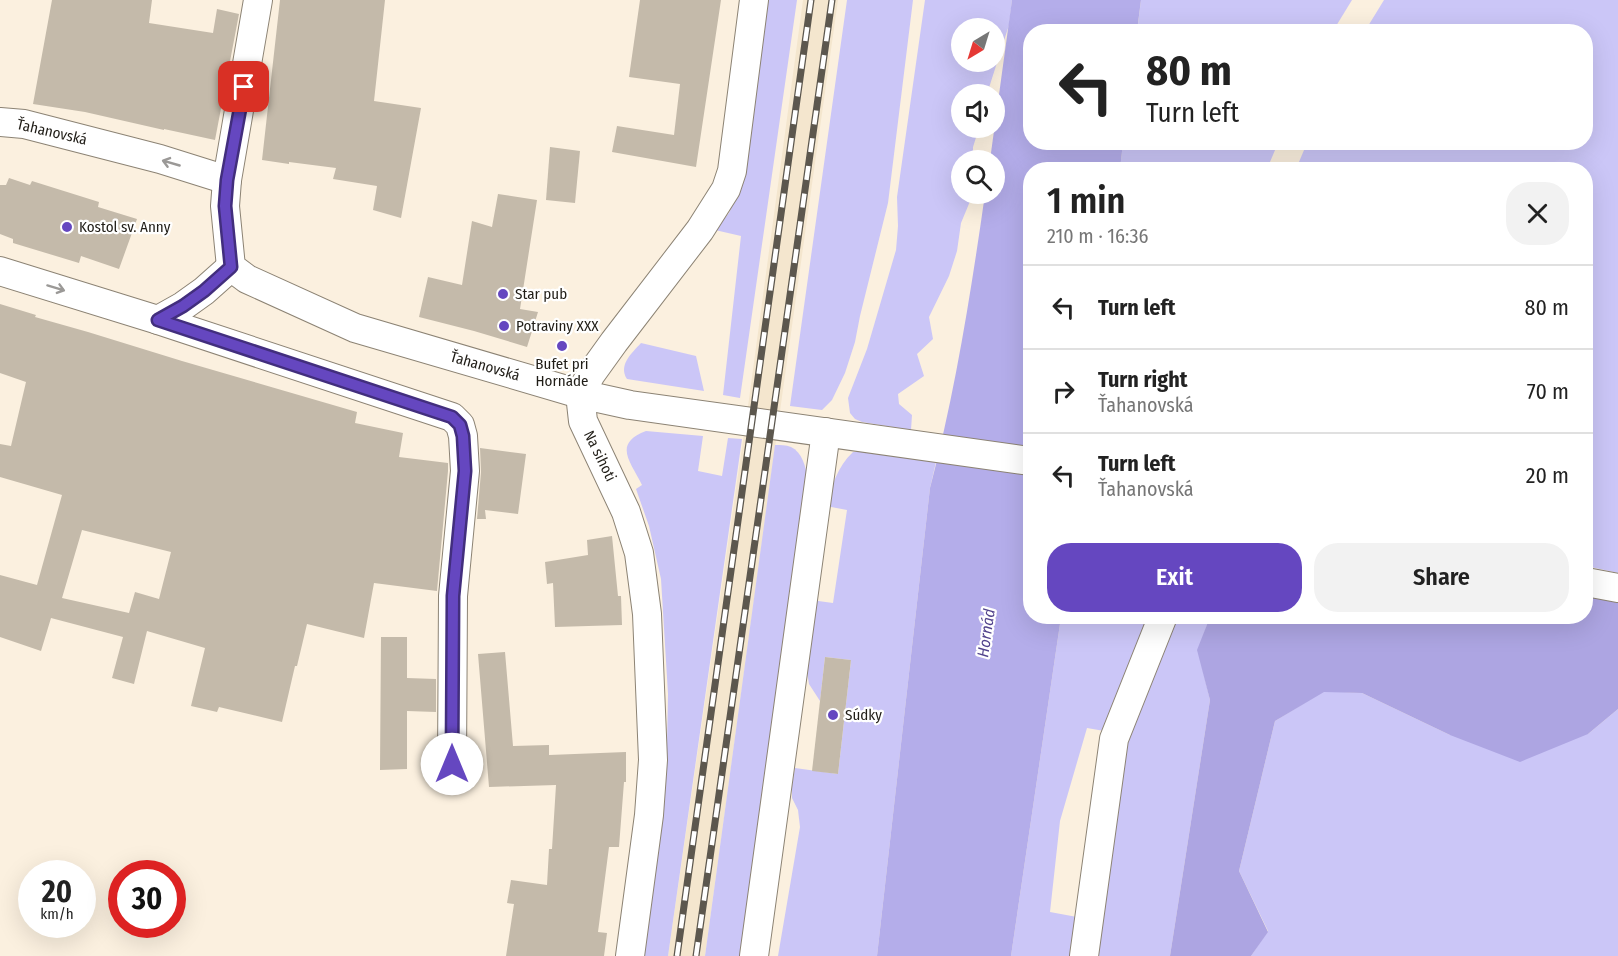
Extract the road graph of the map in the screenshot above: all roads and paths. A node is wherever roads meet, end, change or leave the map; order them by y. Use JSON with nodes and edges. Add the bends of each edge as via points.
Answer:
{"nodes":[{"id":1,"x":258,"y":0,"type":"edge"},
{"id":2,"x":754,"y":0,"type":"edge"},
{"id":3,"x":0,"y":122,"type":"edge"},
{"id":4,"x":227,"y":180,"type":"junction"},
{"id":5,"x":231,"y":267,"type":"junction"},
{"id":6,"x":0,"y":271,"type":"edge"},
{"id":7,"x":158,"y":320,"type":"junction"},
{"id":8,"x":580,"y":394,"type":"junction"},
{"id":9,"x":826,"y":432,"type":"junction"},
{"id":10,"x":1023,"y":460,"type":"edge"},
{"id":11,"x":1593,"y":583,"type":"edge"},
{"id":12,"x":1618,"y":588,"type":"edge"},
{"id":13,"x":1160,"y":624,"type":"edge"},
{"id":14,"x":452,"y":764,"type":"dead end"},
{"id":15,"x":630,"y":956,"type":"edge"},
{"id":16,"x":754,"y":956,"type":"edge"},
{"id":17,"x":1084,"y":956,"type":"edge"}],
"edges":[{"from":1,"to":4,"type":"street"},
{"from":2,"to":8,"type":"street","via":[[732,171],[726,189]]},
{"from":4,"to":3,"type":"street","name":"Ťahanovská","one_way":true,"via":[[35,127]]},
{"from":4,"to":5,"type":"street","via":[[225,206]]},
{"from":5,"to":7,"type":"street","via":[[204,291]]},
{"from":5,"to":8,"type":"street","name":"Ťahanovská","via":[[247,279],[355,328]]},
{"from":6,"to":7,"type":"street","one_way":true},
{"from":7,"to":14,"type":"street","via":[[452,417],[460,425],[465,471],[453,596]]},
{"from":8,"to":9,"type":"street","name":"Ťahanovská","via":[[630,405]]},
{"from":8,"to":15,"type":"street","name":"Na sihoti","via":[[583,422],[626,512],[639,553],[647,614],[653,760]]},
{"from":9,"to":10,"type":"street","name":"Ťahanovská"},
{"from":9,"to":16,"type":"street"},
{"from":11,"to":12,"type":"street"},
{"from":13,"to":17,"type":"street","via":[[1114,739]]}]}
